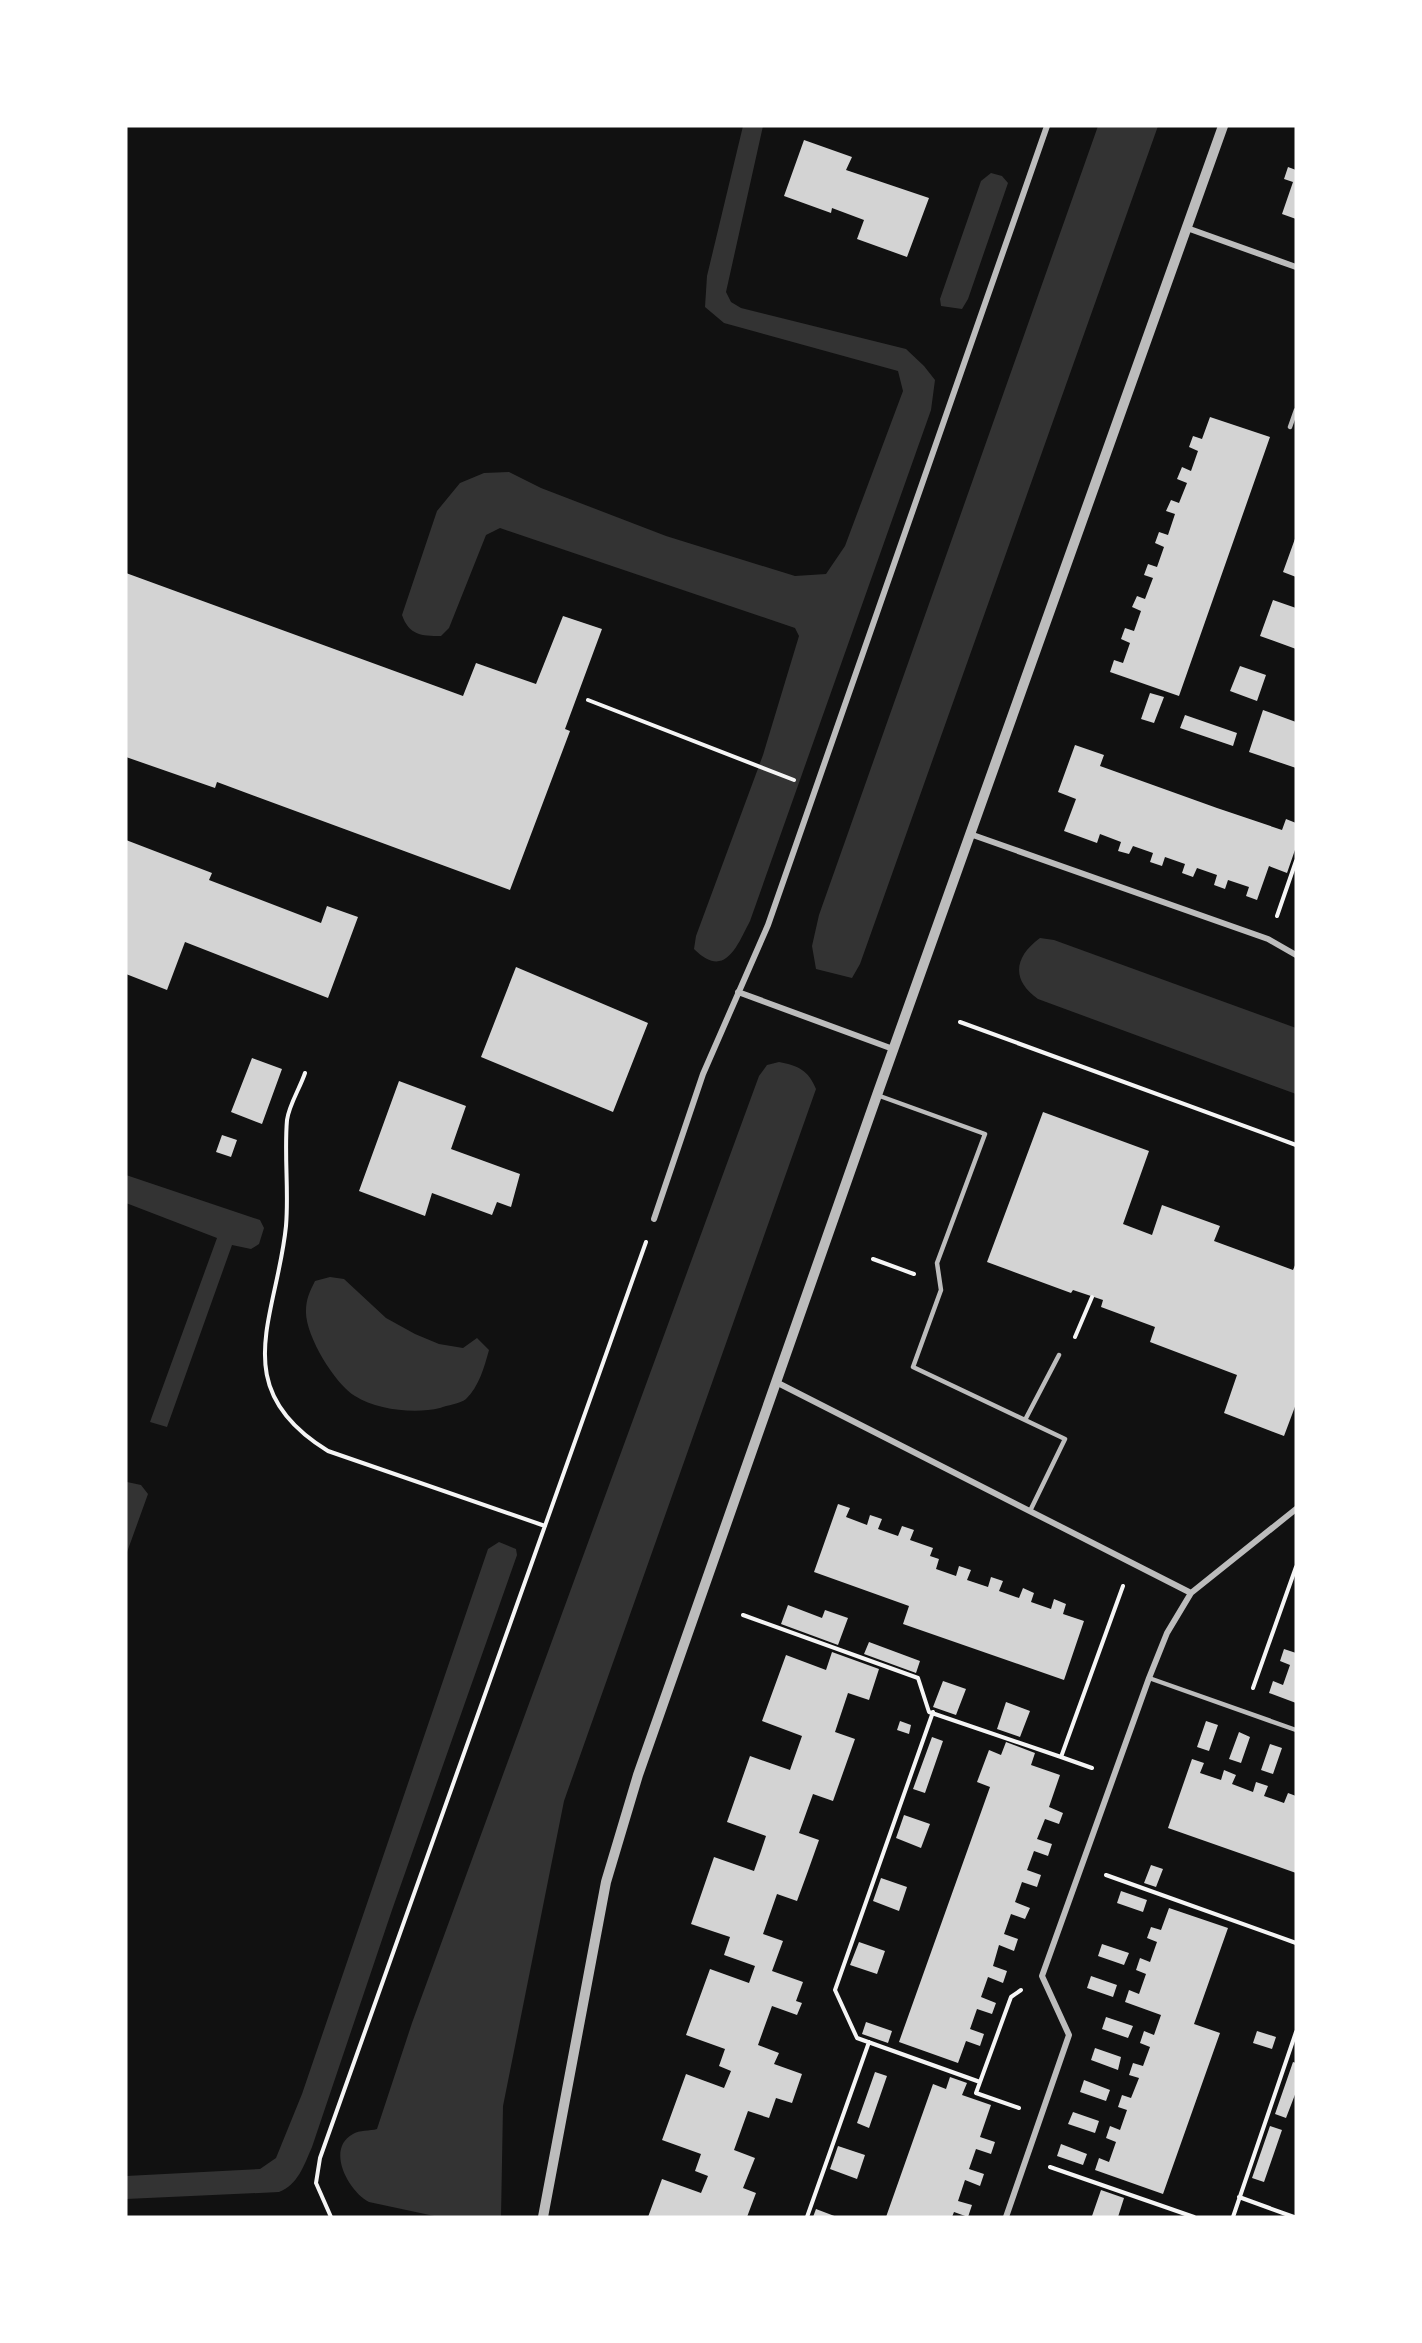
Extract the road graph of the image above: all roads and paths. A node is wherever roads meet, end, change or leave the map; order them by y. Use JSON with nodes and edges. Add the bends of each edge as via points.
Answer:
{"nodes":[{"id":1,"x":1047,"y":126,"type":"edge"},
{"id":2,"x":1223,"y":126,"type":"edge"},
{"id":3,"x":1187,"y":228,"type":"junction"},
{"id":4,"x":1296,"y":267,"type":"edge"},
{"id":5,"x":1296,"y":410,"type":"edge"},
{"id":6,"x":1290,"y":427,"type":"dead end"},
{"id":7,"x":588,"y":700,"type":"dead end"},
{"id":8,"x":802,"y":783,"type":"dead end"},
{"id":9,"x":970,"y":834,"type":"junction"},
{"id":10,"x":1296,"y":861,"type":"edge"},
{"id":11,"x":1268,"y":939,"type":"junction"},
{"id":12,"x":1296,"y":956,"type":"edge"},
{"id":13,"x":738,"y":992,"type":"junction"},
{"id":14,"x":960,"y":1022,"type":"dead end"},
{"id":15,"x":893,"y":1049,"type":"junction"},
{"id":16,"x":305,"y":1073,"type":"dead end"},
{"id":17,"x":877,"y":1095,"type":"junction"},
{"id":18,"x":1296,"y":1145,"type":"edge"},
{"id":19,"x":654,"y":1220,"type":"joint"},
{"id":20,"x":873,"y":1259,"type":"dead end"},
{"id":21,"x":940,"y":1283,"type":"junction"},
{"id":22,"x":1092,"y":1297,"type":"dead end"},
{"id":23,"x":1059,"y":1355,"type":"joint"},
{"id":24,"x":776,"y":1382,"type":"junction"},
{"id":25,"x":1025,"y":1420,"type":"junction"},
{"id":26,"x":1296,"y":1509,"type":"edge"},
{"id":27,"x":1030,"y":1511,"type":"junction"},
{"id":28,"x":545,"y":1526,"type":"junction"},
{"id":29,"x":1131,"y":1563,"type":"junction"},
{"id":30,"x":1296,"y":1568,"type":"edge"},
{"id":31,"x":1191,"y":1593,"type":"junction"},
{"id":32,"x":744,"y":1615,"type":"dead end"},
{"id":33,"x":1149,"y":1678,"type":"junction"},
{"id":34,"x":933,"y":1712,"type":"junction"},
{"id":35,"x":1245,"y":1712,"type":"junction"},
{"id":36,"x":1296,"y":1730,"type":"edge"},
{"id":37,"x":1061,"y":1757,"type":"junction"},
{"id":38,"x":1114,"y":1775,"type":"junction"},
{"id":39,"x":1082,"y":1867,"type":"junction"},
{"id":40,"x":1296,"y":1943,"type":"edge"},
{"id":41,"x":1042,"y":1976,"type":"junction"},
{"id":42,"x":1296,"y":2032,"type":"edge"},
{"id":43,"x":869,"y":2042,"type":"junction"},
{"id":44,"x":980,"y":2082,"type":"junction"},
{"id":45,"x":1041,"y":2116,"type":"junction"},
{"id":46,"x":1026,"y":2159,"type":"junction"},
{"id":47,"x":1239,"y":2198,"type":"junction"},
{"id":48,"x":331,"y":2217,"type":"edge"},
{"id":49,"x":543,"y":2217,"type":"edge"},
{"id":50,"x":807,"y":2217,"type":"edge"},
{"id":51,"x":1006,"y":2217,"type":"edge"},
{"id":52,"x":1194,"y":2217,"type":"edge"},
{"id":53,"x":1233,"y":2217,"type":"edge"},
{"id":54,"x":1294,"y":2217,"type":"edge"}],
"edges":[{"from":1,"to":13,"type":"street","via":[[768,925]]},
{"from":2,"to":3,"type":"street"},
{"from":3,"to":4,"type":"street"},
{"from":3,"to":9,"type":"street"},
{"from":5,"to":6,"type":"lane"},
{"from":7,"to":8,"type":"path"},
{"from":9,"to":11,"type":"street"},
{"from":9,"to":15,"type":"street"},
{"from":10,"to":11,"type":"path"},
{"from":11,"to":12,"type":"street"},
{"from":13,"to":15,"type":"street"},
{"from":13,"to":19,"type":"street","via":[[703,1074]]},
{"from":14,"to":18,"type":"path"},
{"from":15,"to":17,"type":"street"},
{"from":16,"to":28,"type":"path","via":[[287,1119],[285,1228],[266,1323],[264,1360],[271,1389],[286,1416],[304,1436],[328,1451]]},
{"from":17,"to":21,"type":"lane","via":[[985,1134],[937,1263]]},
{"from":17,"to":24,"type":"street"},
{"from":19,"to":28,"type":"path"},
{"from":20,"to":21,"type":"path"},
{"from":21,"to":25,"type":"lane","via":[[941,1290],[913,1367]]},
{"from":22,"to":23,"type":"path","via":[[1078,1334]]},
{"from":23,"to":25,"type":"lane"},
{"from":24,"to":27,"type":"street"},
{"from":24,"to":49,"type":"street","via":[[638,1775],[609,1873]]},
{"from":25,"to":27,"type":"lane","via":[[1065,1439]]},
{"from":26,"to":31,"type":"street"},
{"from":27,"to":29,"type":"street"},
{"from":28,"to":48,"type":"path","via":[[320,2158],[316,2183]]},
{"from":29,"to":31,"type":"street"},
{"from":29,"to":37,"type":"path"},
{"from":30,"to":35,"type":"path"},
{"from":31,"to":33,"type":"street","via":[[1167,1633]]},
{"from":32,"to":34,"type":"path","via":[[918,1678],[929,1712]]},
{"from":33,"to":35,"type":"lane"},
{"from":33,"to":38,"type":"street"},
{"from":34,"to":37,"type":"path"},
{"from":34,"to":43,"type":"path","via":[[835,1990],[857,2038]]},
{"from":35,"to":36,"type":"lane"},
{"from":37,"to":38,"type":"path"},
{"from":38,"to":39,"type":"street"},
{"from":39,"to":40,"type":"path"},
{"from":39,"to":41,"type":"street"},
{"from":41,"to":44,"type":"path","via":[[1011,1997]]},
{"from":41,"to":45,"type":"street","via":[[1069,2035]]},
{"from":42,"to":47,"type":"path"},
{"from":43,"to":44,"type":"path"},
{"from":43,"to":50,"type":"path"},
{"from":44,"to":45,"type":"path","via":[[976,2093]]},
{"from":45,"to":46,"type":"street"},
{"from":46,"to":51,"type":"street"},
{"from":46,"to":52,"type":"path"},
{"from":47,"to":53,"type":"path"},
{"from":47,"to":54,"type":"path"}]}
